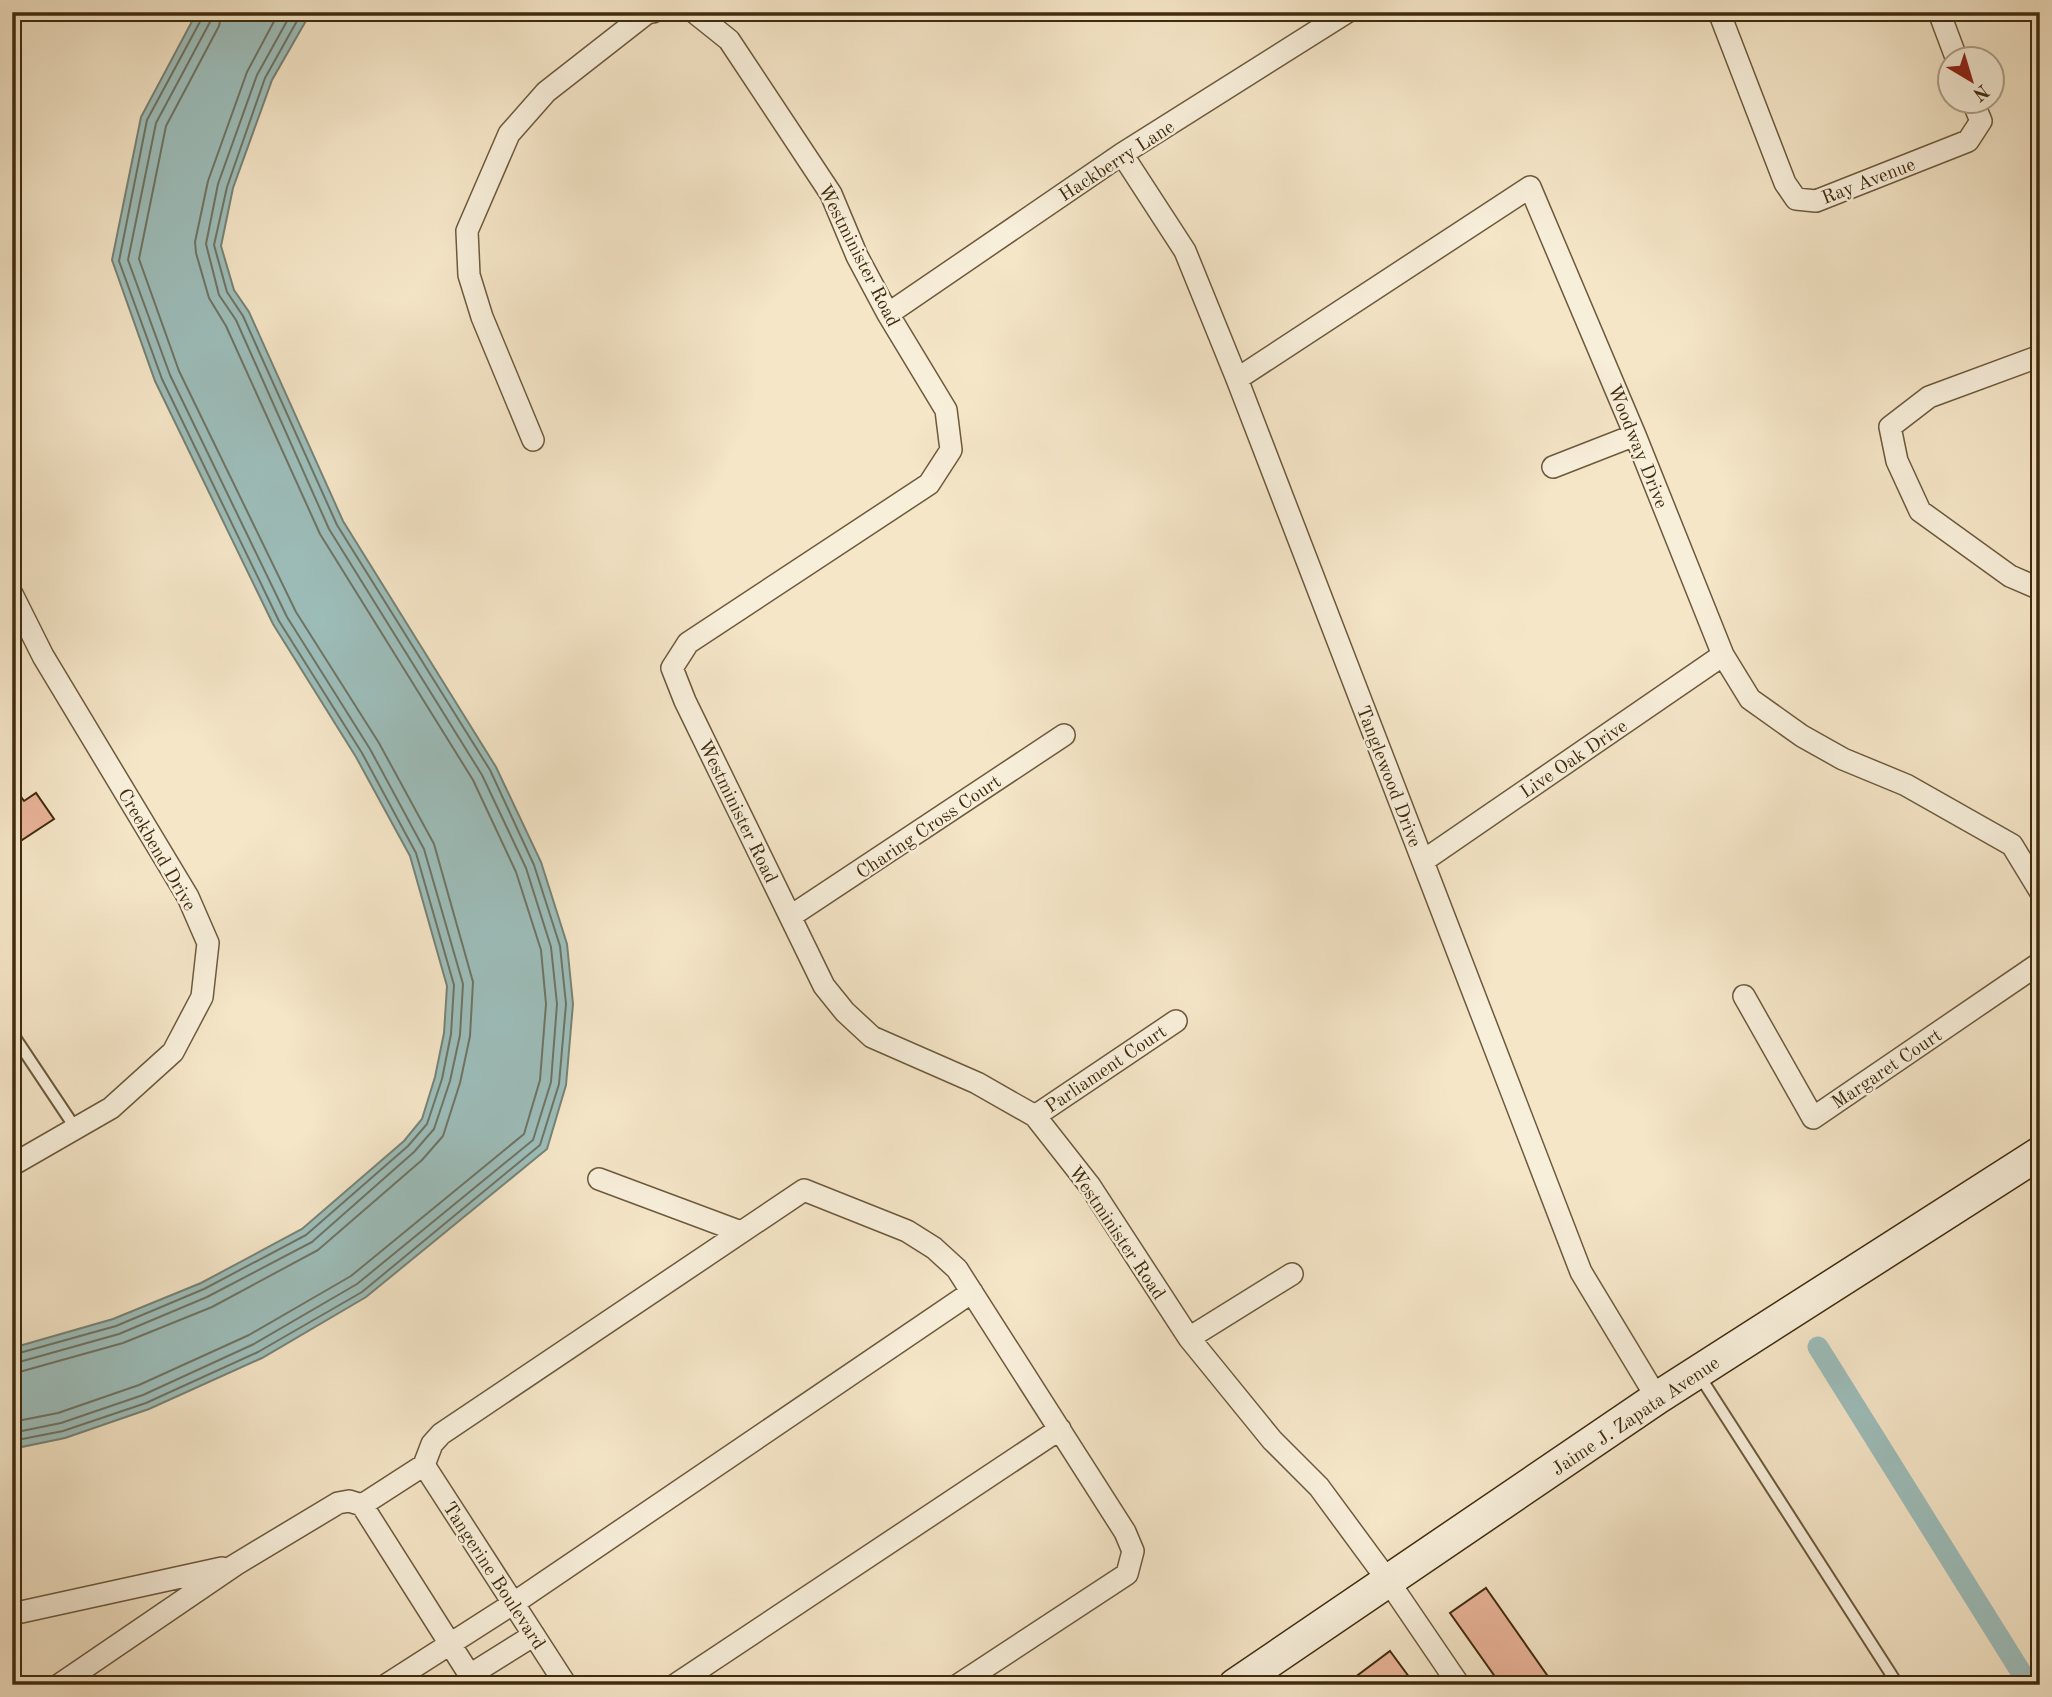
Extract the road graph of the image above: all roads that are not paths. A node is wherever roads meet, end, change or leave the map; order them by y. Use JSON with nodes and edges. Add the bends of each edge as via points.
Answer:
{"nodes":[{"id":1,"x":653,"y":12,"type":"edge"},
{"id":2,"x":694,"y":12,"type":"edge"},
{"id":3,"x":1347,"y":12,"type":"edge"},
{"id":4,"x":1719,"y":12,"type":"edge"},
{"id":5,"x":1939,"y":12,"type":"edge"},
{"id":6,"x":1952,"y":46,"type":"edge"},
{"id":7,"x":1979,"y":116,"type":"edge"},
{"id":8,"x":1122,"y":154,"type":"junction"},
{"id":9,"x":888,"y":314,"type":"junction"},
{"id":10,"x":2040,"y":356,"type":"edge"},
{"id":11,"x":1237,"y":379,"type":"junction"},
{"id":12,"x":1635,"y":435,"type":"junction"},
{"id":13,"x":533,"y":440,"type":"dead end"},
{"id":14,"x":1553,"y":467,"type":"dead end"},
{"id":15,"x":2040,"y":589,"type":"edge"},
{"id":16,"x":12,"y":594,"type":"edge"},
{"id":17,"x":1723,"y":656,"type":"junction"},
{"id":18,"x":1064,"y":735,"type":"dead end"},
{"id":19,"x":1423,"y":861,"type":"junction"},
{"id":20,"x":2040,"y":891,"type":"edge"},
{"id":21,"x":791,"y":916,"type":"junction"},
{"id":22,"x":2040,"y":963,"type":"edge"},
{"id":23,"x":1744,"y":996,"type":"dead end"},
{"id":24,"x":1176,"y":1021,"type":"dead end"},
{"id":25,"x":12,"y":1033,"type":"edge"},
{"id":26,"x":1035,"y":1115,"type":"junction"},
{"id":27,"x":76,"y":1129,"type":"junction"},
{"id":28,"x":2040,"y":1153,"type":"edge"},
{"id":29,"x":12,"y":1166,"type":"edge"},
{"id":30,"x":599,"y":1179,"type":"dead end"},
{"id":31,"x":741,"y":1232,"type":"junction"},
{"id":32,"x":1292,"y":1274,"type":"dead end"},
{"id":33,"x":972,"y":1292,"type":"junction"},
{"id":34,"x":1189,"y":1339,"type":"junction"},
{"id":35,"x":1697,"y":1373,"type":"junction"},
{"id":36,"x":1657,"y":1398,"type":"junction"},
{"id":37,"x":1060,"y":1429,"type":"junction"},
{"id":38,"x":424,"y":1465,"type":"junction"},
{"id":39,"x":362,"y":1505,"type":"junction"},
{"id":40,"x":235,"y":1565,"type":"junction"},
{"id":41,"x":1389,"y":1582,"type":"junction"},
{"id":42,"x":514,"y":1603,"type":"junction"},
{"id":43,"x":12,"y":1614,"type":"edge"},
{"id":44,"x":534,"y":1635,"type":"junction"},
{"id":45,"x":450,"y":1643,"type":"junction"},
{"id":46,"x":473,"y":1680,"type":"edge"},
{"id":47,"x":59,"y":1685,"type":"edge"},
{"id":48,"x":386,"y":1685,"type":"edge"},
{"id":49,"x":566,"y":1685,"type":"edge"},
{"id":50,"x":675,"y":1685,"type":"edge"},
{"id":51,"x":958,"y":1685,"type":"edge"},
{"id":52,"x":1235,"y":1685,"type":"edge"},
{"id":53,"x":1459,"y":1685,"type":"edge"},
{"id":54,"x":1898,"y":1685,"type":"edge"}],
"edges":[{"from":1,"to":13,"type":"street","via":[[546,92],[509,134],[467,231],[469,275],[482,317]]},
{"from":2,"to":9,"type":"street","name":"Westminister Road","via":[[729,40],[831,194]]},
{"from":3,"to":8,"type":"street","name":"Hackberry Lane"},
{"from":4,"to":7,"type":"street","name":"Ray Avenue","via":[[1784,183],[1796,199],[1816,201],[1969,141],[1981,121]]},
{"from":5,"to":6,"type":"street"},
{"from":8,"to":9,"type":"street","name":"Hackberry Lane"},
{"from":8,"to":11,"type":"street","name":"Tanglewood Drive","via":[[1185,251]]},
{"from":9,"to":21,"type":"street","name":"Westminister Road","via":[[946,410],[951,450],[929,484],[688,643],[672,668]]},
{"from":10,"to":15,"type":"street","via":[[1929,397],[1890,428],[1897,461],[1920,511],[2010,576]]},
{"from":11,"to":12,"type":"street","name":"Woodway Drive","via":[[1530,187]]},
{"from":11,"to":19,"type":"street","name":"Tanglewood Drive"},
{"from":12,"to":14,"type":"street"},
{"from":12,"to":17,"type":"street","name":"Woodway Drive"},
{"from":16,"to":27,"type":"street","name":"Creekbend Drive","via":[[43,656],[188,897],[208,943],[201,997],[173,1052],[111,1108]]},
{"from":17,"to":19,"type":"street","name":"Live Oak Drive"},
{"from":17,"to":20,"type":"street","name":"Woodway Drive","via":[[1750,699],[1802,736],[1843,760],[1906,785],[2012,845]]},
{"from":18,"to":21,"type":"street","name":"Charing Cross Court"},
{"from":19,"to":36,"type":"street","name":"Tanglewood Drive","via":[[1581,1272]]},
{"from":21,"to":26,"type":"street","name":"Westminister Road","via":[[824,986],[872,1037],[977,1083]]},
{"from":22,"to":23,"type":"street","name":"Margaret Court","via":[[1813,1118]]},
{"from":24,"to":26,"type":"street","name":"Parliament Court"},
{"from":25,"to":27,"type":"lane"},
{"from":26,"to":34,"type":"street","name":"Westminister Road","via":[[1090,1186]]},
{"from":27,"to":29,"type":"street","name":"Creekbend Drive"},
{"from":28,"to":35,"type":"street","name":"Jaime J. Zapata Avenue"},
{"from":30,"to":31,"type":"street"},
{"from":31,"to":33,"type":"street","via":[[804,1190],[916,1237],[957,1269]]},
{"from":31,"to":38,"type":"street","via":[[441,1434]]},
{"from":32,"to":34,"type":"street"},
{"from":33,"to":37,"type":"street"},
{"from":33,"to":42,"type":"street"},
{"from":34,"to":41,"type":"street","name":"Westminister Road","via":[[1272,1440],[1319,1487]]},
{"from":35,"to":36,"type":"street","name":"Jaime J. Zapata Avenue"},
{"from":35,"to":54,"type":"lane"},
{"from":36,"to":41,"type":"street","name":"Jaime J. Zapata Avenue"},
{"from":37,"to":50,"type":"street"},
{"from":37,"to":51,"type":"street","via":[[1125,1532],[1133,1551],[1127,1574]]},
{"from":38,"to":39,"type":"street"},
{"from":38,"to":42,"type":"street","name":"Tangerine Boulevard"},
{"from":39,"to":40,"type":"street","via":[[338,1503]]},
{"from":39,"to":45,"type":"street"},
{"from":40,"to":43,"type":"street"},
{"from":40,"to":47,"type":"street"},
{"from":41,"to":52,"type":"street","name":"Jaime J. Zapata Avenue"},
{"from":41,"to":53,"type":"street","name":"Westminister Road"},
{"from":42,"to":44,"type":"street","name":"Tangerine Boulevard"},
{"from":42,"to":45,"type":"street"},
{"from":44,"to":46,"type":"street"},
{"from":44,"to":49,"type":"street","name":"Tangerine Boulevard"},
{"from":45,"to":46,"type":"street"},
{"from":45,"to":48,"type":"street"}]}
